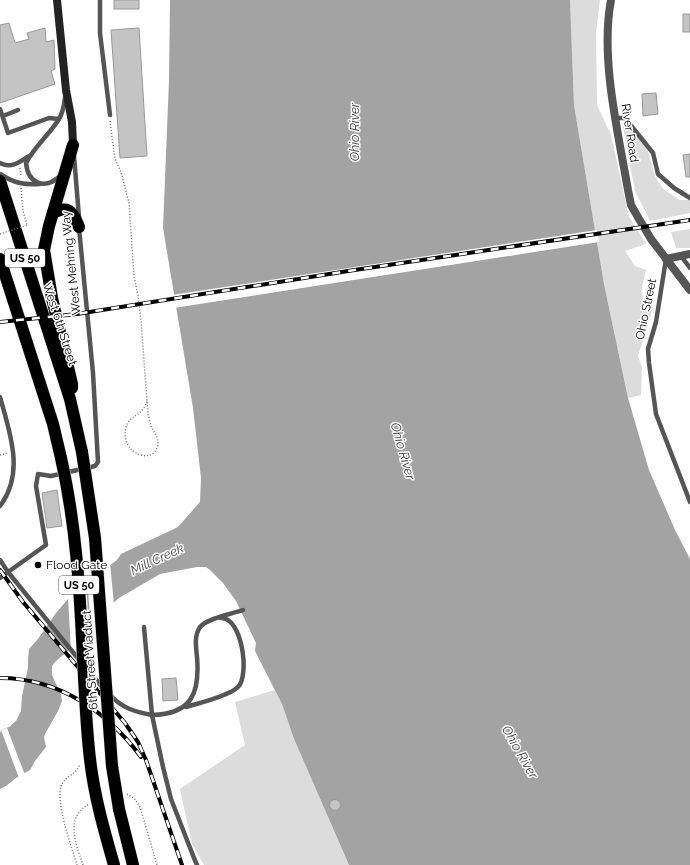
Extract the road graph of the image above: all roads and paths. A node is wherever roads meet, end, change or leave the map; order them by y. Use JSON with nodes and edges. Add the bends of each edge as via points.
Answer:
{"nodes":[{"id":1,"x":57,"y":0,"type":"edge"},
{"id":2,"x":100,"y":0,"type":"edge"},
{"id":3,"x":611,"y":0,"type":"edge"},
{"id":4,"x":66,"y":90,"type":"junction"},
{"id":5,"x":0,"y":109,"type":"edge"},
{"id":6,"x":18,"y":110,"type":"dead end"},
{"id":7,"x":110,"y":115,"type":"joint"},
{"id":8,"x":3,"y":116,"type":"junction"},
{"id":9,"x":616,"y":118,"type":"junction"},
{"id":10,"x":59,"y":119,"type":"junction"},
{"id":11,"x":73,"y":145,"type":"junction"},
{"id":12,"x":30,"y":155,"type":"junction"},
{"id":13,"x":0,"y":163,"type":"edge"},
{"id":14,"x":67,"y":165,"type":"junction"},
{"id":15,"x":0,"y":174,"type":"edge"},
{"id":16,"x":0,"y":181,"type":"edge"},
{"id":17,"x":43,"y":184,"type":"junction"},
{"id":18,"x":690,"y":198,"type":"edge"},
{"id":19,"x":53,"y":213,"type":"junction"},
{"id":20,"x":24,"y":215,"type":"dead end"},
{"id":21,"x":79,"y":228,"type":"junction"},
{"id":22,"x":0,"y":234,"type":"edge"},
{"id":23,"x":690,"y":254,"type":"edge"},
{"id":24,"x":681,"y":256,"type":"junction"},
{"id":25,"x":0,"y":259,"type":"edge"},
{"id":26,"x":666,"y":259,"type":"junction"},
{"id":27,"x":690,"y":268,"type":"edge"},
{"id":28,"x":690,"y":290,"type":"edge"},
{"id":29,"x":0,"y":397,"type":"edge"},
{"id":30,"x":70,"y":399,"type":"junction"},
{"id":31,"x":147,"y":401,"type":"junction"},
{"id":32,"x":82,"y":452,"type":"joint"},
{"id":33,"x":690,"y":502,"type":"edge"},
{"id":34,"x":0,"y":506,"type":"edge"},
{"id":35,"x":0,"y":560,"type":"edge"},
{"id":36,"x":8,"y":572,"type":"junction"},
{"id":37,"x":0,"y":578,"type":"edge"},
{"id":38,"x":243,"y":610,"type":"dead end"},
{"id":39,"x":216,"y":619,"type":"junction"},
{"id":40,"x":144,"y":627,"type":"dead end"},
{"id":41,"x":181,"y":708,"type":"junction"},
{"id":42,"x":152,"y":715,"type":"junction"},
{"id":43,"x":75,"y":773,"type":"dead end"},
{"id":44,"x":77,"y":865,"type":"edge"},
{"id":45,"x":114,"y":865,"type":"edge"},
{"id":46,"x":133,"y":865,"type":"edge"},
{"id":47,"x":197,"y":865,"type":"edge"}],
"edges":[{"from":1,"to":4,"type":"main road","name":"West Mehring Way"},
{"from":2,"to":7,"type":"lane","via":[[100,33]]},
{"from":3,"to":9,"type":"street","name":"River Road","via":[[608,25],[609,74]]},
{"from":4,"to":10,"type":"lane","via":[[64,108]]},
{"from":4,"to":11,"type":"main road","name":"West Mehring Way"},
{"from":5,"to":8,"type":"lane"},
{"from":6,"to":8,"type":"lane"},
{"from":7,"to":31,"type":"path","via":[[115,159],[129,203]]},
{"from":8,"to":10,"type":"lane","via":[[8,133],[49,118]]},
{"from":9,"to":18,"type":"lane","via":[[625,118],[653,153],[658,174]]},
{"from":9,"to":26,"type":"street","name":"River Road","via":[[631,205]]},
{"from":10,"to":12,"type":"lane"},
{"from":11,"to":14,"type":"highway"},
{"from":11,"to":21,"type":"lane","name":"West Mehring Way"},
{"from":12,"to":13,"type":"lane","via":[[16,164]]},
{"from":12,"to":17,"type":"lane","via":[[26,163],[28,174],[33,180]]},
{"from":14,"to":17,"type":"lane","via":[[54,181]]},
{"from":14,"to":19,"type":"highway"},
{"from":15,"to":17,"type":"lane","via":[[21,184]]},
{"from":16,"to":30,"type":"highway","name":"West 6th Street","number":"US 50"},
{"from":19,"to":21,"type":"highway","via":[[68,211],[75,217]]},
{"from":19,"to":30,"type":"highway","via":[[44,250],[45,262],[72,384]]},
{"from":20,"to":22,"type":"path","bridge":true,"via":[[27,225]]},
{"from":21,"to":36,"type":"lane","name":"West Mehring Way","via":[[94,373],[98,462],[96,466],[59,475],[38,474],[36,486],[46,545]]},
{"from":23,"to":24,"type":"street"},
{"from":24,"to":26,"type":"street"},
{"from":24,"to":27,"type":"lane"},
{"from":25,"to":45,"type":"highway","name":"6th Street Viaduct","number":"US 50","bridge":true,"via":[[52,424],[73,521],[90,759],[97,802]]},
{"from":26,"to":28,"type":"street","name":"River Road"},
{"from":26,"to":33,"type":"lane","name":"Ohio Street","via":[[656,322],[648,349],[649,363],[656,414]]},
{"from":29,"to":34,"type":"lane","via":[[14,457],[9,490]]},
{"from":30,"to":32,"type":"highway","name":"West 6th Street","number":"US 50"},
{"from":31,"to":31,"type":"path","via":[[144,409],[128,422],[126,429],[129,446],[135,454],[142,456],[155,451],[158,444],[151,425]]},
{"from":32,"to":46,"type":"highway","name":"6th Street Viaduct","number":"US 50","bridge":true,"via":[[95,538],[112,766],[119,809]]},
{"from":35,"to":36,"type":"lane"},
{"from":36,"to":37,"type":"lane"},
{"from":36,"to":42,"type":"lane","via":[[111,697],[130,710]]},
{"from":38,"to":39,"type":"lane"},
{"from":39,"to":41,"type":"lane","via":[[201,626],[198,632],[196,687],[192,697]]},
{"from":39,"to":41,"type":"lane","via":[[225,618],[234,626],[245,667],[242,682],[231,693]]},
{"from":40,"to":42,"type":"lane"},
{"from":41,"to":42,"type":"lane"},
{"from":42,"to":47,"type":"lane","via":[[171,799]]},
{"from":43,"to":44,"type":"path","via":[[62,783],[60,798]]}]}
